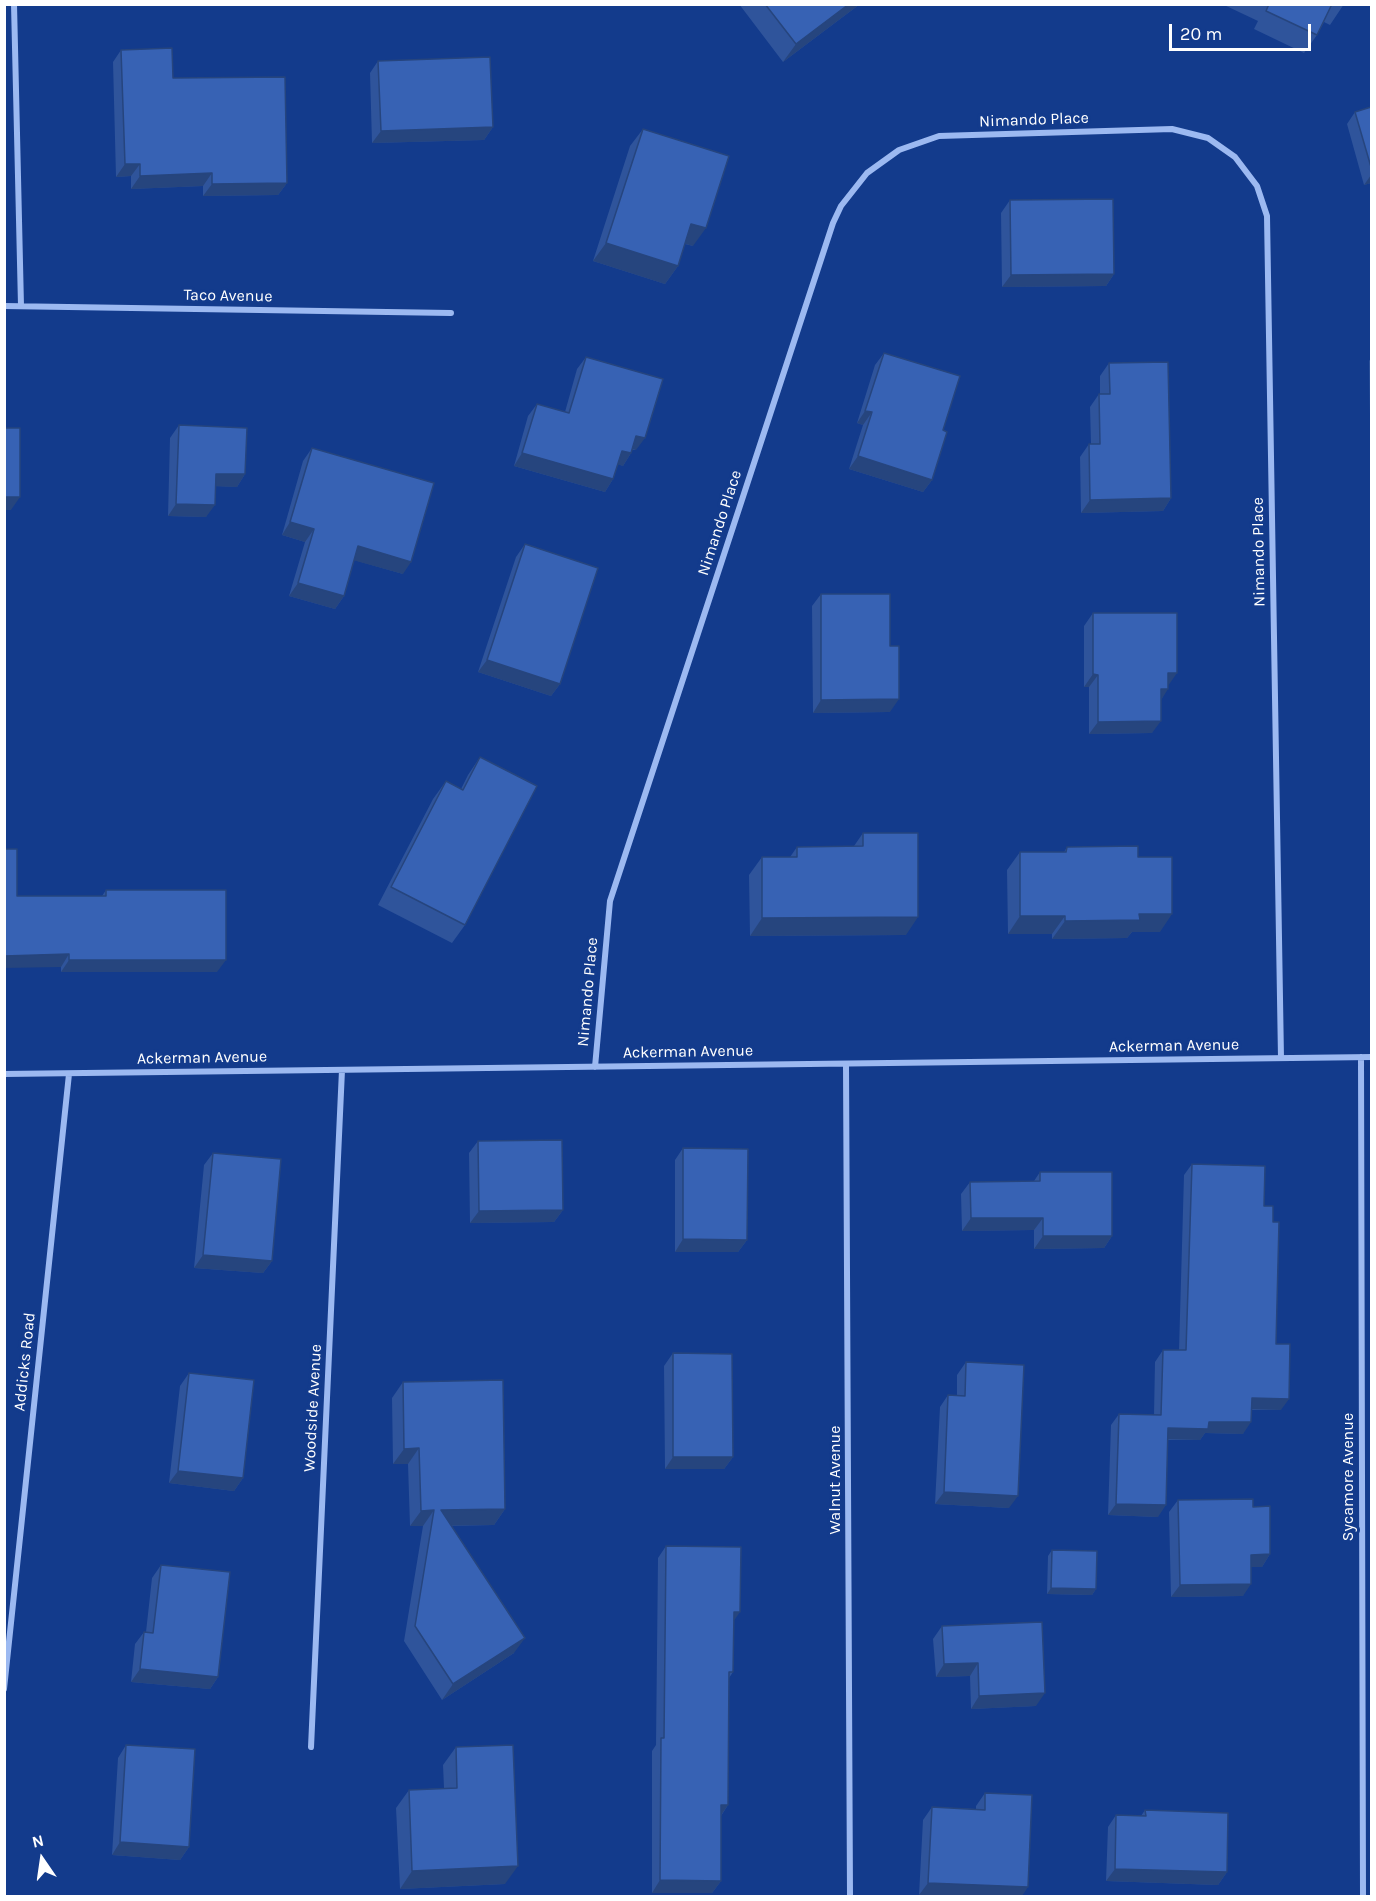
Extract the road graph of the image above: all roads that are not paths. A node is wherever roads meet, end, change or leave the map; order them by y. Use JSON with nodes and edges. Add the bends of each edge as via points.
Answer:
{"nodes":[{"id":1,"x":14,"y":4,"type":"edge"},
{"id":2,"x":4,"y":306,"type":"edge"},
{"id":3,"x":21,"y":306,"type":"junction"},
{"id":4,"x":451,"y":313,"type":"dead end"},
{"id":5,"x":1361,"y":1057,"type":"junction"},
{"id":6,"x":1371,"y":1057,"type":"edge"},
{"id":7,"x":1281,"y":1058,"type":"junction"},
{"id":8,"x":846,"y":1064,"type":"junction"},
{"id":9,"x":595,"y":1067,"type":"junction"},
{"id":10,"x":342,"y":1070,"type":"junction"},
{"id":11,"x":4,"y":1074,"type":"edge"},
{"id":12,"x":69,"y":1074,"type":"junction"},
{"id":13,"x":4,"y":1689,"type":"edge"},
{"id":14,"x":311,"y":1747,"type":"dead end"},
{"id":15,"x":850,"y":1896,"type":"edge"},
{"id":16,"x":1363,"y":1896,"type":"edge"}],
"edges":[{"from":1,"to":3,"type":"street"},
{"from":2,"to":3,"type":"street","name":"Taco Avenue"},
{"from":3,"to":4,"type":"street","name":"Taco Avenue"},
{"from":5,"to":6,"type":"street","name":"Ackerman Avenue"},
{"from":5,"to":7,"type":"street","name":"Ackerman Avenue"},
{"from":5,"to":16,"type":"street","name":"Sycamore Avenue"},
{"from":7,"to":8,"type":"street","name":"Ackerman Avenue"},
{"from":7,"to":9,"type":"street","name":"Nimando Place","via":[[1267,216],[1257,186],[1235,157],[1208,138],[1172,129],[939,136],[899,150],[867,173],[842,206],[610,901]]},
{"from":8,"to":9,"type":"street","name":"Ackerman Avenue"},
{"from":8,"to":15,"type":"street","name":"Walnut Avenue"},
{"from":9,"to":10,"type":"street","name":"Ackerman Avenue"},
{"from":10,"to":12,"type":"street","name":"Ackerman Avenue"},
{"from":10,"to":14,"type":"street","name":"Woodside Avenue"},
{"from":11,"to":12,"type":"street","name":"Ackerman Avenue"},
{"from":12,"to":13,"type":"street","name":"Addicks Road"}]}
